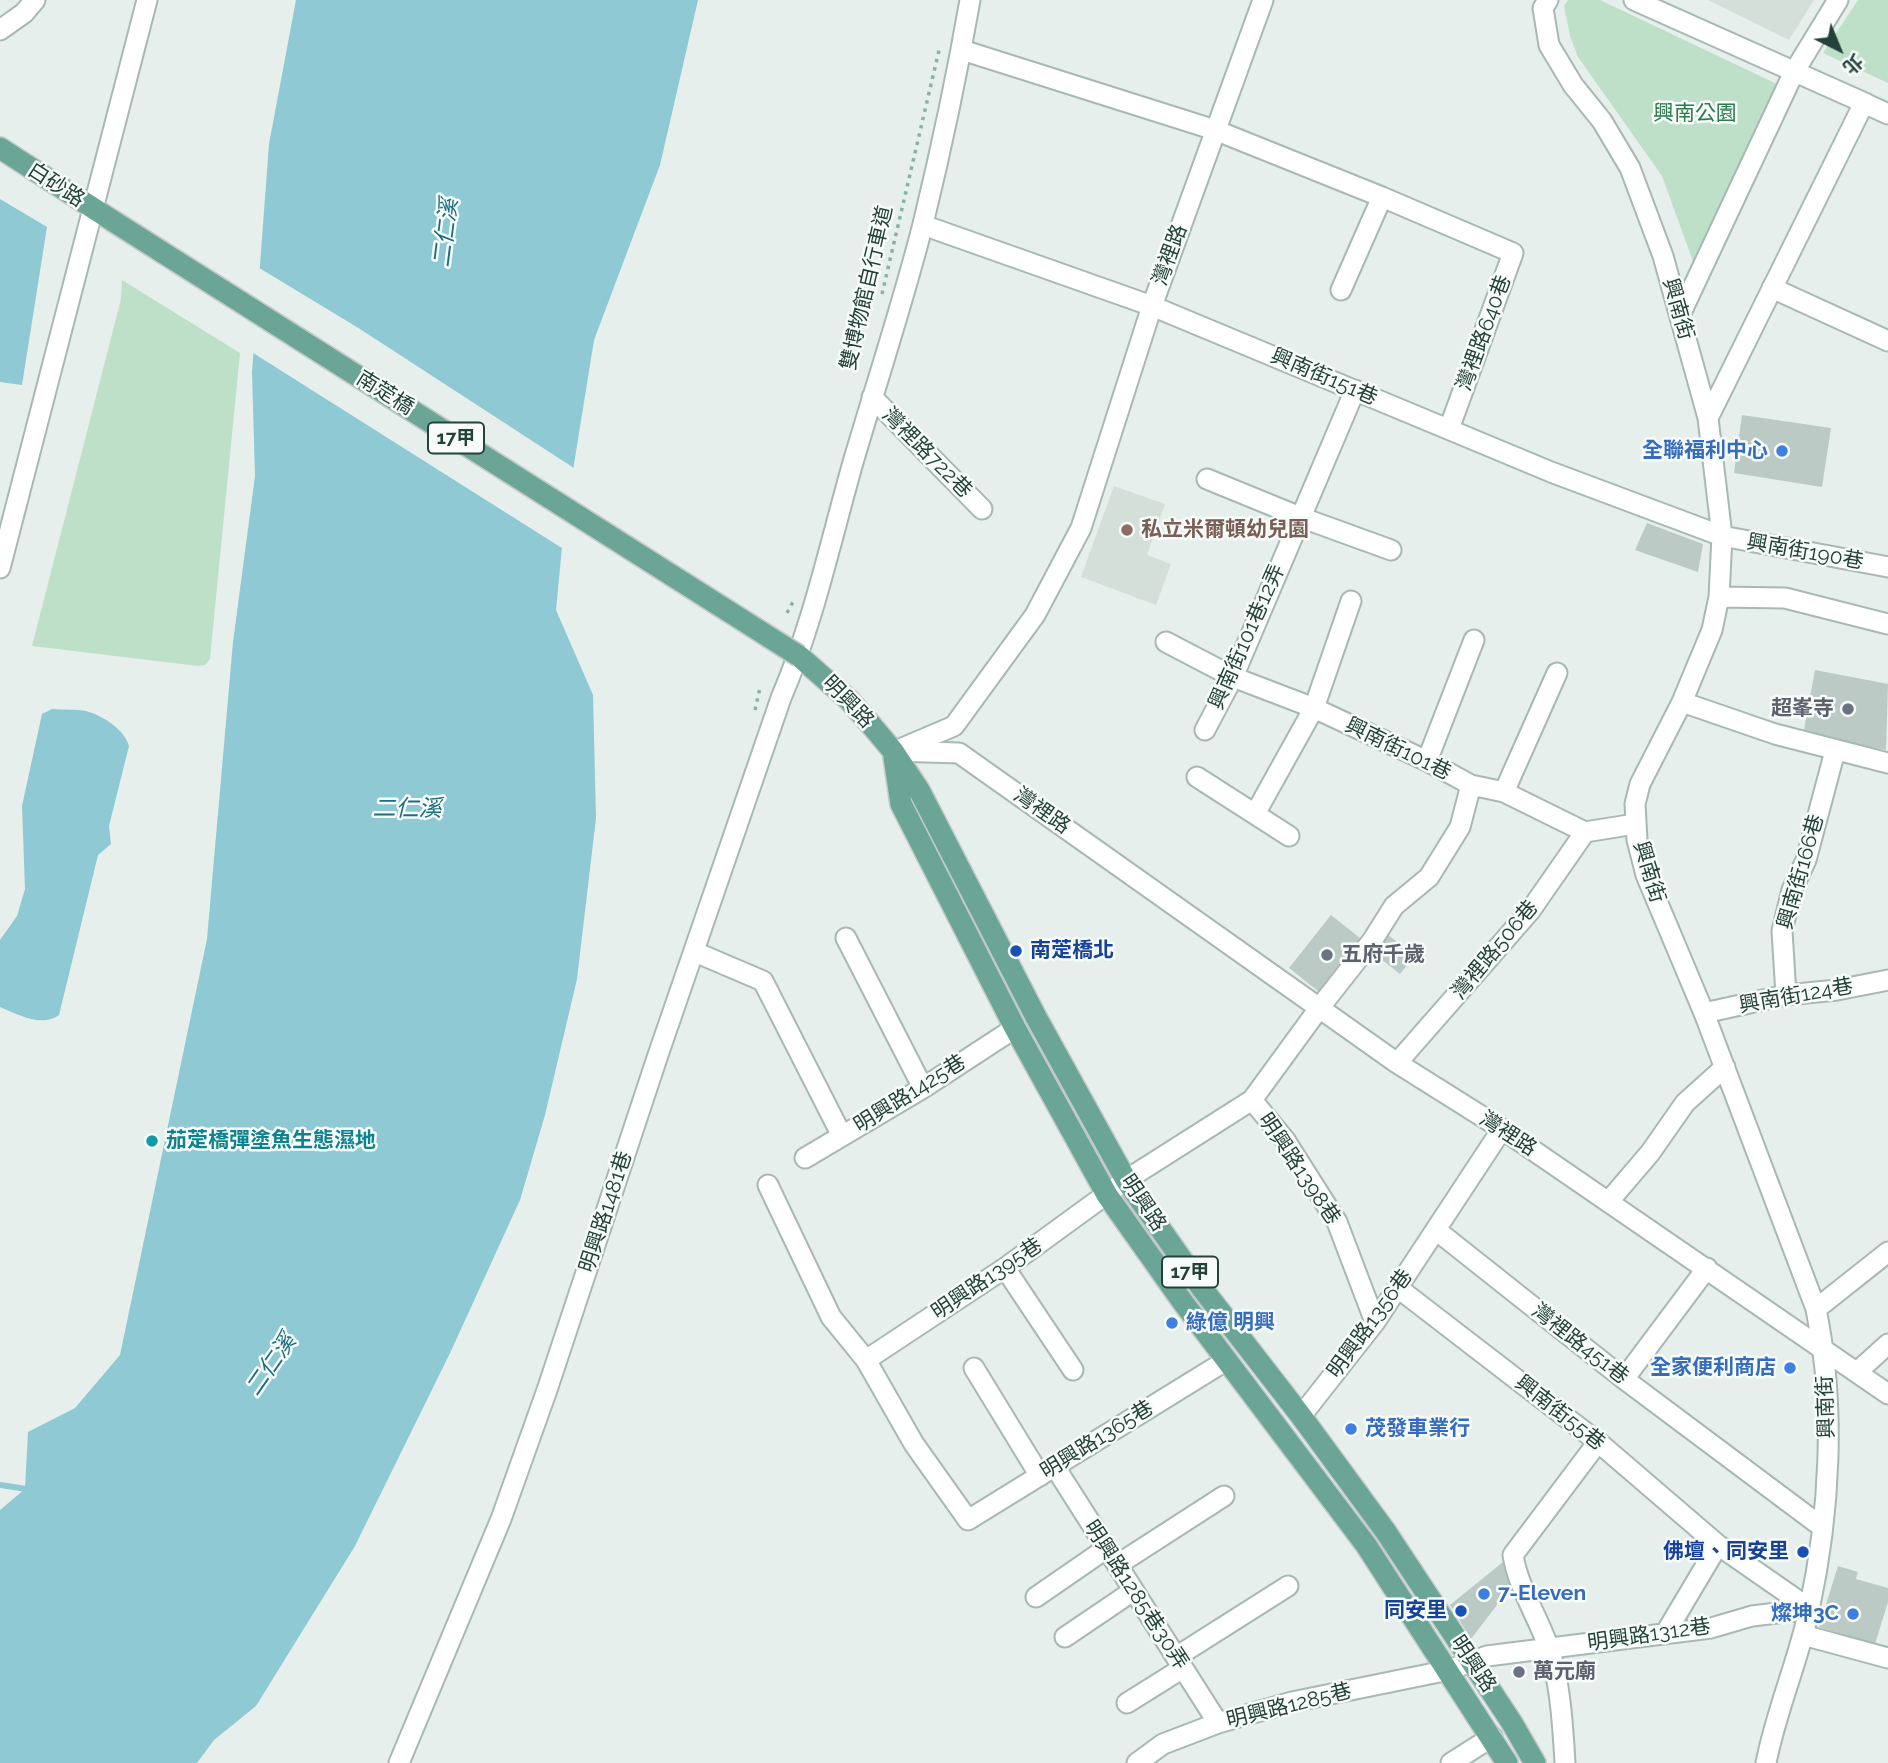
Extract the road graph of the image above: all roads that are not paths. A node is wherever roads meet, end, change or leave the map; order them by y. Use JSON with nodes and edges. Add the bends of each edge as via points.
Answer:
{"nodes":[{"id":1,"x":35,"y":0,"type":"edge"},
{"id":2,"x":147,"y":0,"type":"edge"},
{"id":3,"x":970,"y":0,"type":"edge"},
{"id":4,"x":1263,"y":0,"type":"edge"},
{"id":5,"x":1548,"y":0,"type":"edge"},
{"id":6,"x":1634,"y":0,"type":"edge"},
{"id":7,"x":1838,"y":0,"type":"edge"},
{"id":8,"x":0,"y":30,"type":"edge"},
{"id":9,"x":961,"y":50,"type":"junction"},
{"id":10,"x":1794,"y":72,"type":"junction"},
{"id":11,"x":1865,"y":104,"type":"junction"},
{"id":12,"x":1888,"y":114,"type":"edge"},
{"id":13,"x":1215,"y":130,"type":"junction"},
{"id":14,"x":0,"y":148,"type":"edge"},
{"id":15,"x":1382,"y":197,"type":"junction"},
{"id":16,"x":94,"y":209,"type":"junction"},
{"id":17,"x":113,"y":220,"type":"joint"},
{"id":18,"x":923,"y":225,"type":"junction"},
{"id":19,"x":1772,"y":288,"type":"junction"},
{"id":20,"x":1341,"y":290,"type":"dead end"},
{"id":21,"x":1152,"y":306,"type":"junction"},
{"id":22,"x":1680,"y":315,"type":"junction"},
{"id":23,"x":1888,"y":341,"type":"edge"},
{"id":24,"x":1355,"y":390,"type":"junction"},
{"id":25,"x":872,"y":397,"type":"junction"},
{"id":26,"x":1708,"y":418,"type":"junction"},
{"id":27,"x":1449,"y":429,"type":"junction"},
{"id":28,"x":1207,"y":479,"type":"dead end"},
{"id":29,"x":982,"y":509,"type":"dead end"},
{"id":30,"x":1300,"y":517,"type":"junction"},
{"id":31,"x":1722,"y":537,"type":"junction"},
{"id":32,"x":1391,"y":550,"type":"dead end"},
{"id":33,"x":1888,"y":567,"type":"edge"},
{"id":34,"x":0,"y":568,"type":"edge"},
{"id":35,"x":1719,"y":597,"type":"junction"},
{"id":36,"x":1351,"y":601,"type":"dead end"},
{"id":37,"x":1888,"y":624,"type":"edge"},
{"id":38,"x":1474,"y":640,"type":"dead end"},
{"id":39,"x":1166,"y":642,"type":"dead end"},
{"id":40,"x":799,"y":656,"type":"junction"},
{"id":41,"x":1557,"y":673,"type":"dead end"},
{"id":42,"x":1233,"y":677,"type":"junction"},
{"id":43,"x":1682,"y":702,"type":"junction"},
{"id":44,"x":1314,"y":708,"type":"junction"},
{"id":45,"x":1205,"y":730,"type":"dead end"},
{"id":46,"x":893,"y":751,"type":"junction"},
{"id":47,"x":1835,"y":751,"type":"junction"},
{"id":48,"x":1427,"y":761,"type":"junction"},
{"id":49,"x":1888,"y":763,"type":"edge"},
{"id":50,"x":1197,"y":777,"type":"dead end"},
{"id":51,"x":1471,"y":785,"type":"junction"},
{"id":52,"x":1504,"y":792,"type":"junction"},
{"id":53,"x":1255,"y":814,"type":"junction"},
{"id":54,"x":1635,"y":824,"type":"junction"},
{"id":55,"x":1585,"y":832,"type":"junction"},
{"id":56,"x":1289,"y":836,"type":"dead end"},
{"id":57,"x":846,"y":938,"type":"dead end"},
{"id":58,"x":695,"y":952,"type":"junction"},
{"id":59,"x":1888,"y":979,"type":"edge"},
{"id":60,"x":1786,"y":995,"type":"junction"},
{"id":61,"x":1320,"y":1007,"type":"junction"},
{"id":62,"x":1704,"y":1013,"type":"junction"},
{"id":63,"x":1014,"y":1028,"type":"junction"},
{"id":64,"x":1397,"y":1063,"type":"junction"},
{"id":65,"x":1724,"y":1067,"type":"junction"},
{"id":66,"x":923,"y":1088,"type":"junction"},
{"id":67,"x":1252,"y":1100,"type":"junction"},
{"id":68,"x":1502,"y":1129,"type":"junction"},
{"id":69,"x":842,"y":1136,"type":"junction"},
{"id":70,"x":805,"y":1158,"type":"dead end"},
{"id":71,"x":1126,"y":1180,"type":"junction"},
{"id":72,"x":768,"y":1185,"type":"dead end"},
{"id":73,"x":1107,"y":1195,"type":"junction"},
{"id":74,"x":1609,"y":1201,"type":"junction"},
{"id":75,"x":1436,"y":1230,"type":"junction"},
{"id":76,"x":1888,"y":1252,"type":"edge"},
{"id":77,"x":1005,"y":1268,"type":"junction"},
{"id":78,"x":1707,"y":1268,"type":"junction"},
{"id":79,"x":1398,"y":1288,"type":"junction"},
{"id":80,"x":1816,"y":1309,"type":"junction"},
{"id":81,"x":1375,"y":1322,"type":"junction"},
{"id":82,"x":1888,"y":1344,"type":"edge"},
{"id":83,"x":1825,"y":1349,"type":"junction"},
{"id":84,"x":866,"y":1360,"type":"junction"},
{"id":85,"x":1227,"y":1360,"type":"junction"},
{"id":86,"x":974,"y":1367,"type":"dead end"},
{"id":87,"x":1073,"y":1370,"type":"dead end"},
{"id":88,"x":1857,"y":1372,"type":"junction"},
{"id":89,"x":1624,"y":1380,"type":"junction"},
{"id":90,"x":1888,"y":1394,"type":"edge"},
{"id":91,"x":1301,"y":1416,"type":"junction"},
{"id":92,"x":1598,"y":1442,"type":"junction"},
{"id":93,"x":1047,"y":1471,"type":"junction"},
{"id":94,"x":1224,"y":1496,"type":"dead end"},
{"id":95,"x":1822,"y":1527,"type":"junction"},
{"id":96,"x":1718,"y":1545,"type":"junction"},
{"id":97,"x":1112,"y":1557,"type":"junction"},
{"id":98,"x":1288,"y":1586,"type":"dead end"},
{"id":99,"x":1133,"y":1591,"type":"junction"},
{"id":100,"x":1036,"y":1597,"type":"dead end"},
{"id":101,"x":1810,"y":1609,"type":"junction"},
{"id":102,"x":1665,"y":1634,"type":"junction"},
{"id":103,"x":1803,"y":1635,"type":"junction"},
{"id":104,"x":1065,"y":1637,"type":"dead end"},
{"id":105,"x":1549,"y":1648,"type":"junction"},
{"id":106,"x":1886,"y":1652,"type":"edge"},
{"id":107,"x":1179,"y":1662,"type":"junction"},
{"id":108,"x":1471,"y":1662,"type":"junction"},
{"id":109,"x":1449,"y":1670,"type":"junction"},
{"id":110,"x":1127,"y":1703,"type":"dead end"},
{"id":111,"x":1218,"y":1723,"type":"junction"},
{"id":112,"x":1492,"y":1737,"type":"junction"},
{"id":113,"x":399,"y":1763,"type":"edge"},
{"id":114,"x":1137,"y":1763,"type":"edge"},
{"id":115,"x":1451,"y":1763,"type":"edge"},
{"id":116,"x":1507,"y":1763,"type":"edge"},
{"id":117,"x":1535,"y":1763,"type":"edge"},
{"id":118,"x":1566,"y":1763,"type":"edge"},
{"id":119,"x":1766,"y":1763,"type":"edge"}],
"edges":[{"from":1,"to":8,"type":"street"},
{"from":2,"to":16,"type":"street"},
{"from":3,"to":9,"type":"street"},
{"from":4,"to":13,"type":"street","name":"灣裡路"},
{"from":5,"to":22,"type":"street","name":"興南街","via":[[1543,8],[1549,45],[1630,169]]},
{"from":6,"to":10,"type":"street"},
{"from":7,"to":10,"type":"street"},
{"from":9,"to":13,"type":"street","name":"灣裡路640巷"},
{"from":9,"to":18,"type":"street"},
{"from":10,"to":11,"type":"street"},
{"from":10,"to":22,"type":"street"},
{"from":11,"to":12,"type":"street"},
{"from":11,"to":19,"type":"street"},
{"from":13,"to":15,"type":"street","name":"灣裡路640巷"},
{"from":13,"to":21,"type":"street","name":"灣裡路"},
{"from":14,"to":16,"type":"main road","name":"白砂路","number":"17甲"},
{"from":15,"to":20,"type":"street"},
{"from":15,"to":27,"type":"street","name":"灣裡路640巷","via":[[1513,253]]},
{"from":16,"to":17,"type":"main road","name":"白砂路","number":"17甲"},
{"from":16,"to":34,"type":"street"},
{"from":17,"to":40,"type":"main road","name":"南萣橋","number":"17甲","bridge":true},
{"from":18,"to":21,"type":"street","name":"興南街151巷"},
{"from":18,"to":25,"type":"street"},
{"from":19,"to":23,"type":"street"},
{"from":19,"to":26,"type":"street"},
{"from":21,"to":24,"type":"street","name":"興南街151巷"},
{"from":21,"to":46,"type":"street","name":"灣裡路","via":[[1081,528],[1035,615],[954,726]]},
{"from":22,"to":26,"type":"street","name":"興南街"},
{"from":24,"to":27,"type":"street","name":"興南街151巷"},
{"from":24,"to":30,"type":"street","name":"興南街101巷12弄"},
{"from":25,"to":29,"type":"street","name":"灣裡路722巷"},
{"from":25,"to":40,"type":"street"},
{"from":26,"to":31,"type":"street","name":"興南街"},
{"from":27,"to":31,"type":"street","name":"興南街151巷"},
{"from":28,"to":30,"type":"street"},
{"from":30,"to":32,"type":"street"},
{"from":30,"to":42,"type":"street","name":"興南街101巷12弄"},
{"from":31,"to":33,"type":"street","name":"興南街190巷"},
{"from":31,"to":35,"type":"street","name":"興南街"},
{"from":35,"to":37,"type":"street","via":[[1785,598]]},
{"from":35,"to":43,"type":"street","name":"興南街","via":[[1712,630]]},
{"from":36,"to":44,"type":"street"},
{"from":38,"to":48,"type":"street"},
{"from":39,"to":42,"type":"street","name":"興南街101巷"},
{"from":40,"to":46,"type":"main road","name":"明興路","number":"17甲","via":[[849,700]]},
{"from":40,"to":58,"type":"street","name":"明興路1481巷"},
{"from":41,"to":52,"type":"street"},
{"from":42,"to":44,"type":"street","name":"興南街101巷"},
{"from":42,"to":45,"type":"street","name":"興南街101巷12弄"},
{"from":43,"to":47,"type":"street"},
{"from":43,"to":54,"type":"street","name":"興南街","via":[[1640,784]]},
{"from":44,"to":48,"type":"street","name":"興南街101巷"},
{"from":44,"to":53,"type":"street"},
{"from":46,"to":61,"type":"street","name":"灣裡路","via":[[959,753]]},
{"from":46,"to":63,"type":"main road","name":"明興路","number":"17甲","via":[[901,804]]},
{"from":46,"to":71,"type":"main road","name":"明興路","number":"17甲","via":[[919,790]]},
{"from":47,"to":49,"type":"street"},
{"from":47,"to":60,"type":"street","name":"興南街166巷","via":[[1782,931]]},
{"from":48,"to":51,"type":"street","name":"興南街101巷"},
{"from":50,"to":53,"type":"street"},
{"from":51,"to":52,"type":"street","name":"興南街101巷"},
{"from":51,"to":61,"type":"street","via":[[1460,827],[1429,877],[1394,906]]},
{"from":52,"to":55,"type":"street","name":"興南街101巷"},
{"from":53,"to":56,"type":"street"},
{"from":54,"to":55,"type":"street"},
{"from":54,"to":62,"type":"street","name":"興南街","via":[[1646,875]]},
{"from":55,"to":64,"type":"street","name":"灣裡路506巷","via":[[1530,911]]},
{"from":57,"to":66,"type":"street"},
{"from":58,"to":69,"type":"street","via":[[763,981]]},
{"from":58,"to":113,"type":"street","name":"明興路1481巷","via":[[501,1519]]},
{"from":59,"to":60,"type":"street","name":"興南街124巷"},
{"from":60,"to":62,"type":"street","name":"興南街124巷"},
{"from":61,"to":64,"type":"street","name":"灣裡路"},
{"from":61,"to":67,"type":"street"},
{"from":62,"to":65,"type":"street","name":"興南街"},
{"from":63,"to":66,"type":"street","name":"明興路1425巷"},
{"from":63,"to":73,"type":"main road","name":"明興路","number":"17甲"},
{"from":64,"to":68,"type":"street","name":"灣裡路"},
{"from":65,"to":74,"type":"street","via":[[1685,1103]]},
{"from":65,"to":80,"type":"street","name":"興南街"},
{"from":66,"to":69,"type":"street","name":"明興路1425巷"},
{"from":67,"to":71,"type":"street","name":"明興路1398巷"},
{"from":67,"to":81,"type":"street","name":"明興路1398巷","via":[[1285,1140],[1337,1222]]},
{"from":68,"to":74,"type":"street","name":"灣裡路"},
{"from":68,"to":75,"type":"street"},
{"from":69,"to":70,"type":"street","name":"明興路1425巷"},
{"from":71,"to":73,"type":"street","name":"明興路1398巷"},
{"from":71,"to":91,"type":"main road","name":"明興路","number":"17甲","via":[[1200,1287]]},
{"from":72,"to":84,"type":"street","via":[[831,1317]]},
{"from":73,"to":77,"type":"street","name":"明興路1395巷"},
{"from":73,"to":85,"type":"main road","name":"明興路","number":"17甲"},
{"from":74,"to":78,"type":"street","name":"灣裡路"},
{"from":75,"to":79,"type":"street","name":"明興路1356巷"},
{"from":75,"to":89,"type":"street","name":"灣裡路451巷"},
{"from":76,"to":80,"type":"street"},
{"from":77,"to":84,"type":"street","name":"明興路1395巷"},
{"from":77,"to":87,"type":"street"},
{"from":78,"to":83,"type":"street","name":"灣裡路"},
{"from":78,"to":89,"type":"street"},
{"from":79,"to":81,"type":"street","name":"明興路1356巷"},
{"from":79,"to":92,"type":"street","name":"興南街55巷"},
{"from":80,"to":83,"type":"street","name":"興南街"},
{"from":81,"to":91,"type":"street","name":"明興路1356巷"},
{"from":82,"to":88,"type":"street"},
{"from":83,"to":88,"type":"street","name":"灣裡路"},
{"from":83,"to":95,"type":"street","name":"興南街","via":[[1828,1481]]},
{"from":84,"to":93,"type":"street","name":"明興路1365巷","via":[[914,1444],[968,1520]]},
{"from":85,"to":93,"type":"street","name":"明興路1365巷"},
{"from":85,"to":109,"type":"main road","name":"明興路","number":"17甲","via":[[1366,1545]]},
{"from":86,"to":93,"type":"street","name":"明興路1285巷30弄"},
{"from":88,"to":90,"type":"street","name":"灣裡路"},
{"from":89,"to":95,"type":"street","name":"灣裡路451巷"},
{"from":91,"to":108,"type":"main road","name":"明興路","number":"17甲","via":[[1386,1532]]},
{"from":92,"to":96,"type":"street","name":"興南街55巷"},
{"from":92,"to":105,"type":"street","via":[[1513,1555]]},
{"from":93,"to":97,"type":"street","name":"明興路1285巷30弄"},
{"from":94,"to":97,"type":"street"},
{"from":95,"to":101,"type":"street","name":"興南街"},
{"from":96,"to":101,"type":"street","name":"興南街55巷"},
{"from":96,"to":102,"type":"street"},
{"from":97,"to":99,"type":"street","name":"明興路1285巷30弄"},
{"from":97,"to":100,"type":"street"},
{"from":98,"to":107,"type":"street"},
{"from":99,"to":104,"type":"street"},
{"from":99,"to":107,"type":"street","name":"明興路1285巷30弄"},
{"from":101,"to":102,"type":"street","name":"明興路1312巷"},
{"from":101,"to":103,"type":"street","name":"興南街"},
{"from":102,"to":105,"type":"street","name":"明興路1312巷"},
{"from":103,"to":106,"type":"street"},
{"from":103,"to":119,"type":"street","name":"興南街"},
{"from":105,"to":108,"type":"street","name":"明興路1312巷"},
{"from":105,"to":118,"type":"street"},
{"from":107,"to":110,"type":"street"},
{"from":107,"to":111,"type":"street","name":"明興路1285巷30弄"},
{"from":108,"to":109,"type":"street","name":"明興路1312巷"},
{"from":108,"to":117,"type":"main road","name":"明興路","number":"17甲"},
{"from":109,"to":111,"type":"street","name":"明興路1285巷","via":[[1292,1702]]},
{"from":109,"to":112,"type":"main road","name":"明興路","number":"17甲"},
{"from":111,"to":114,"type":"street","name":"明興路1285巷","via":[[1163,1744]]},
{"from":112,"to":115,"type":"street"},
{"from":112,"to":116,"type":"main road","name":"明興路","number":"17甲"}]}
